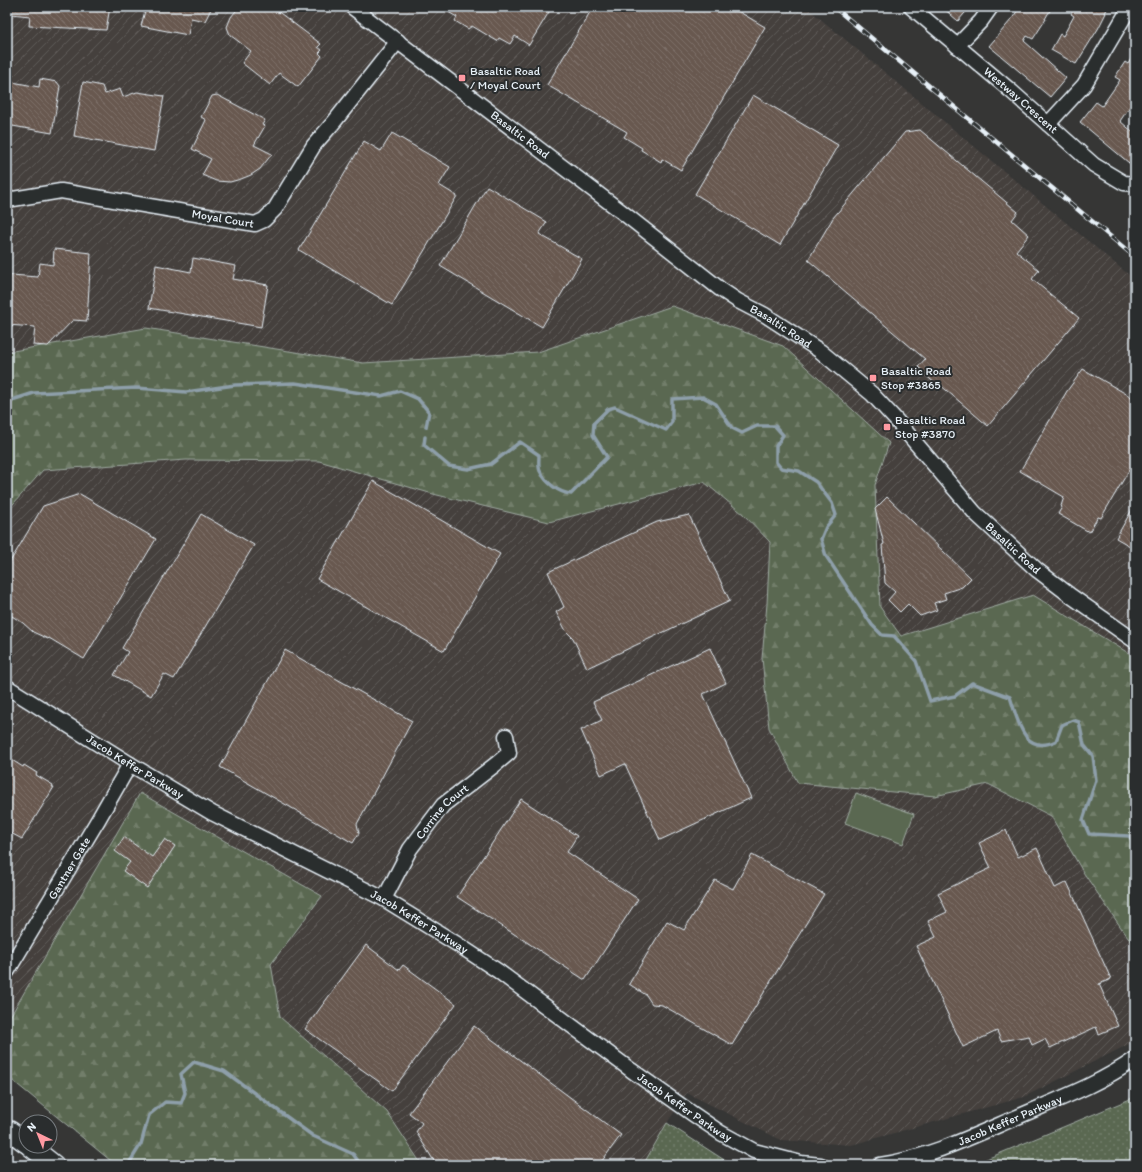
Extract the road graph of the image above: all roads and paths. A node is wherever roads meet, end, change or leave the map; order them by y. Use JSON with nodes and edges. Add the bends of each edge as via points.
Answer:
{"nodes":[{"id":1,"x":352,"y":7,"type":"edge"},
{"id":2,"x":911,"y":7,"type":"edge"},
{"id":3,"x":991,"y":7,"type":"edge"},
{"id":4,"x":1130,"y":7,"type":"edge"},
{"id":5,"x":398,"y":41,"type":"junction"},
{"id":6,"x":957,"y":46,"type":"junction"},
{"id":7,"x":1048,"y":124,"type":"junction"},
{"id":8,"x":1135,"y":184,"type":"edge"},
{"id":9,"x":7,"y":200,"type":"edge"},
{"id":10,"x":1135,"y":641,"type":"edge"},
{"id":11,"x":7,"y":687,"type":"edge"},
{"id":12,"x":506,"y":736,"type":"dead end"},
{"id":13,"x":130,"y":764,"type":"junction"},
{"id":14,"x":384,"y":899,"type":"junction"},
{"id":15,"x":7,"y":972,"type":"edge"},
{"id":16,"x":1135,"y":1059,"type":"edge"},
{"id":17,"x":8,"y":1129,"type":"edge"},
{"id":18,"x":18,"y":1137,"type":"edge"},
{"id":19,"x":40,"y":1154,"type":"edge"},
{"id":20,"x":54,"y":1165,"type":"edge"},
{"id":21,"x":821,"y":1165,"type":"edge"},
{"id":22,"x":880,"y":1165,"type":"edge"}],
"edges":[{"from":1,"to":5,"type":"street","name":"Basaltic Road"},
{"from":2,"to":6,"type":"street","name":"Westway Crescent"},
{"from":3,"to":6,"type":"street","via":[[982,21]]},
{"from":4,"to":7,"type":"street","via":[[1084,85]]},
{"from":5,"to":9,"type":"street","name":"Moyal Court","via":[[314,145],[275,208],[264,220],[255,224],[61,191]]},
{"from":5,"to":10,"type":"street","name":"Basaltic Road","via":[[720,289],[820,351],[872,394],[975,513],[1071,596]]},
{"from":6,"to":7,"type":"street","name":"Westway Crescent"},
{"from":7,"to":8,"type":"street","name":"Westway Crescent","via":[[1094,165],[1124,183]]},
{"from":11,"to":13,"type":"street","name":"Jacob Keffer Parkway"},
{"from":12,"to":14,"type":"street","name":"Corrine Court","via":[[509,753],[443,805],[410,849]]},
{"from":13,"to":14,"type":"street","name":"Jacob Keffer Parkway","via":[[212,813]]},
{"from":13,"to":15,"type":"street","name":"Gantner Gate"},
{"from":14,"to":21,"type":"street","name":"Jacob Keffer Parkway","via":[[498,971],[663,1093],[722,1133],[754,1151],[800,1163]]},
{"from":16,"to":22,"type":"street","name":"Jacob Keffer Parkway","via":[[1098,1082],[957,1143],[899,1162]]},
{"from":17,"to":18,"type":"main road"},
{"from":19,"to":20,"type":"main road"}]}
